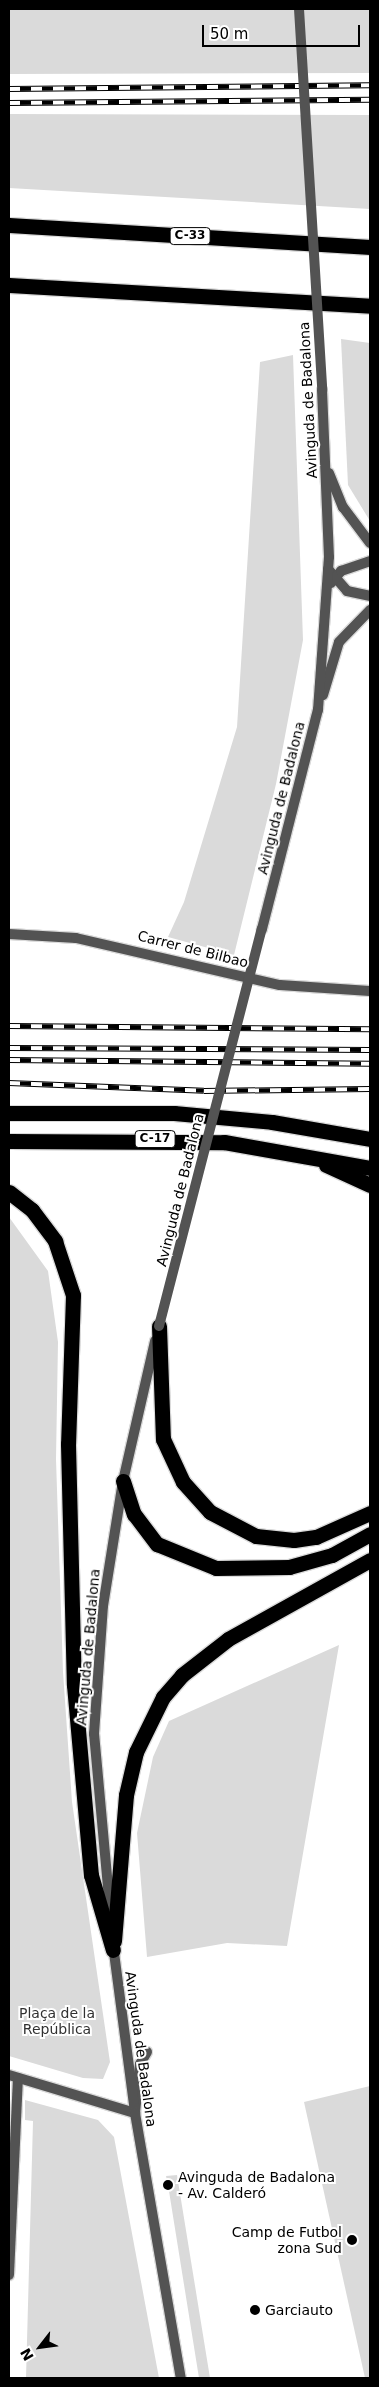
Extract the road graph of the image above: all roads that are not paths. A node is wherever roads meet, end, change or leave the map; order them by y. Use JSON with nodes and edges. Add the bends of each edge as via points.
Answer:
{"nodes":[{"id":1,"x":299,"y":9,"type":"edge"},
{"id":2,"x":9,"y":225,"type":"edge"},
{"id":3,"x":370,"y":247,"type":"edge"},
{"id":4,"x":9,"y":285,"type":"edge"},
{"id":5,"x":370,"y":306,"type":"edge"},
{"id":6,"x":326,"y":467,"type":"junction"},
{"id":7,"x":370,"y":543,"type":"edge"},
{"id":8,"x":370,"y":561,"type":"edge"},
{"id":9,"x":328,"y":569,"type":"junction"},
{"id":10,"x":334,"y":578,"type":"junction"},
{"id":11,"x":328,"y":588,"type":"junction"},
{"id":12,"x":370,"y":596,"type":"edge"},
{"id":13,"x":370,"y":610,"type":"edge"},
{"id":14,"x":318,"y":710,"type":"junction"},
{"id":15,"x":9,"y":934,"type":"edge"},
{"id":16,"x":370,"y":991,"type":"edge"},
{"id":17,"x":9,"y":1113,"type":"edge"},
{"id":18,"x":370,"y":1139,"type":"edge"},
{"id":19,"x":9,"y":1141,"type":"edge"},
{"id":20,"x":300,"y":1153,"type":"junction"},
{"id":21,"x":370,"y":1168,"type":"edge"},
{"id":22,"x":370,"y":1185,"type":"edge"},
{"id":23,"x":9,"y":1192,"type":"edge"},
{"id":24,"x":159,"y":1326,"type":"junction"},
{"id":25,"x":123,"y":1481,"type":"junction"},
{"id":26,"x":370,"y":1514,"type":"edge"},
{"id":27,"x":370,"y":1534,"type":"edge"},
{"id":28,"x":370,"y":1560,"type":"edge"},
{"id":29,"x":113,"y":1950,"type":"junction"},
{"id":30,"x":147,"y":2052,"type":"dead end"},
{"id":31,"x":13,"y":2077,"type":"edge"},
{"id":32,"x":135,"y":2113,"type":"junction"},
{"id":33,"x":9,"y":2275,"type":"edge"},
{"id":34,"x":181,"y":2378,"type":"edge"}],
"edges":[{"from":1,"to":6,"type":"street","name":"Avinguda de Badalona","bridge":true},
{"from":2,"to":3,"type":"highway","number":"C-33"},
{"from":4,"to":5,"type":"highway"},
{"from":6,"to":7,"type":"street","via":[[342,507]]},
{"from":6,"to":9,"type":"street","name":"Avinguda de Badalona"},
{"from":8,"to":10,"type":"street","via":[[349,567]]},
{"from":9,"to":10,"type":"street"},
{"from":9,"to":11,"type":"street","name":"Avinguda de Badalona"},
{"from":10,"to":11,"type":"street"},
{"from":10,"to":12,"type":"street","via":[[347,591]]},
{"from":11,"to":14,"type":"street","name":"Avinguda de Badalona"},
{"from":13,"to":14,"type":"street","via":[[340,642]]},
{"from":14,"to":24,"type":"street","name":"Avinguda de Badalona","bridge":true},
{"from":15,"to":16,"type":"street","name":"Carrer de Bilbao","via":[[76,938],[280,985]]},
{"from":17,"to":18,"type":"highway","number":"C-17","via":[[143,1111],[272,1122]]},
{"from":19,"to":20,"type":"highway","number":"C-17","via":[[172,1139]]},
{"from":20,"to":21,"type":"highway","number":"C-17"},
{"from":20,"to":22,"type":"highway"},
{"from":23,"to":29,"type":"highway","via":[[32,1210],[55,1241],[74,1295],[68,1444],[74,1685],[91,1875]]},
{"from":24,"to":25,"type":"street","name":"Avinguda de Badalona"},
{"from":24,"to":26,"type":"highway","via":[[164,1439],[183,1482],[210,1512],[256,1536],[294,1540],[316,1537]]},
{"from":25,"to":27,"type":"highway","via":[[134,1514],[157,1544],[216,1568],[266,1570],[296,1566],[332,1555]]},
{"from":25,"to":29,"type":"street","name":"Avinguda de Badalona","via":[[103,1606],[94,1734]]},
{"from":28,"to":29,"type":"highway","via":[[228,1639],[182,1675],[163,1697],[136,1752],[126,1795]]},
{"from":29,"to":32,"type":"street","name":"Avinguda de Badalona"},
{"from":30,"to":32,"type":"street","via":[[140,2064]]},
{"from":31,"to":32,"type":"street"},
{"from":31,"to":33,"type":"street"},
{"from":32,"to":34,"type":"street","name":"Avinguda de Badalona"}]}
